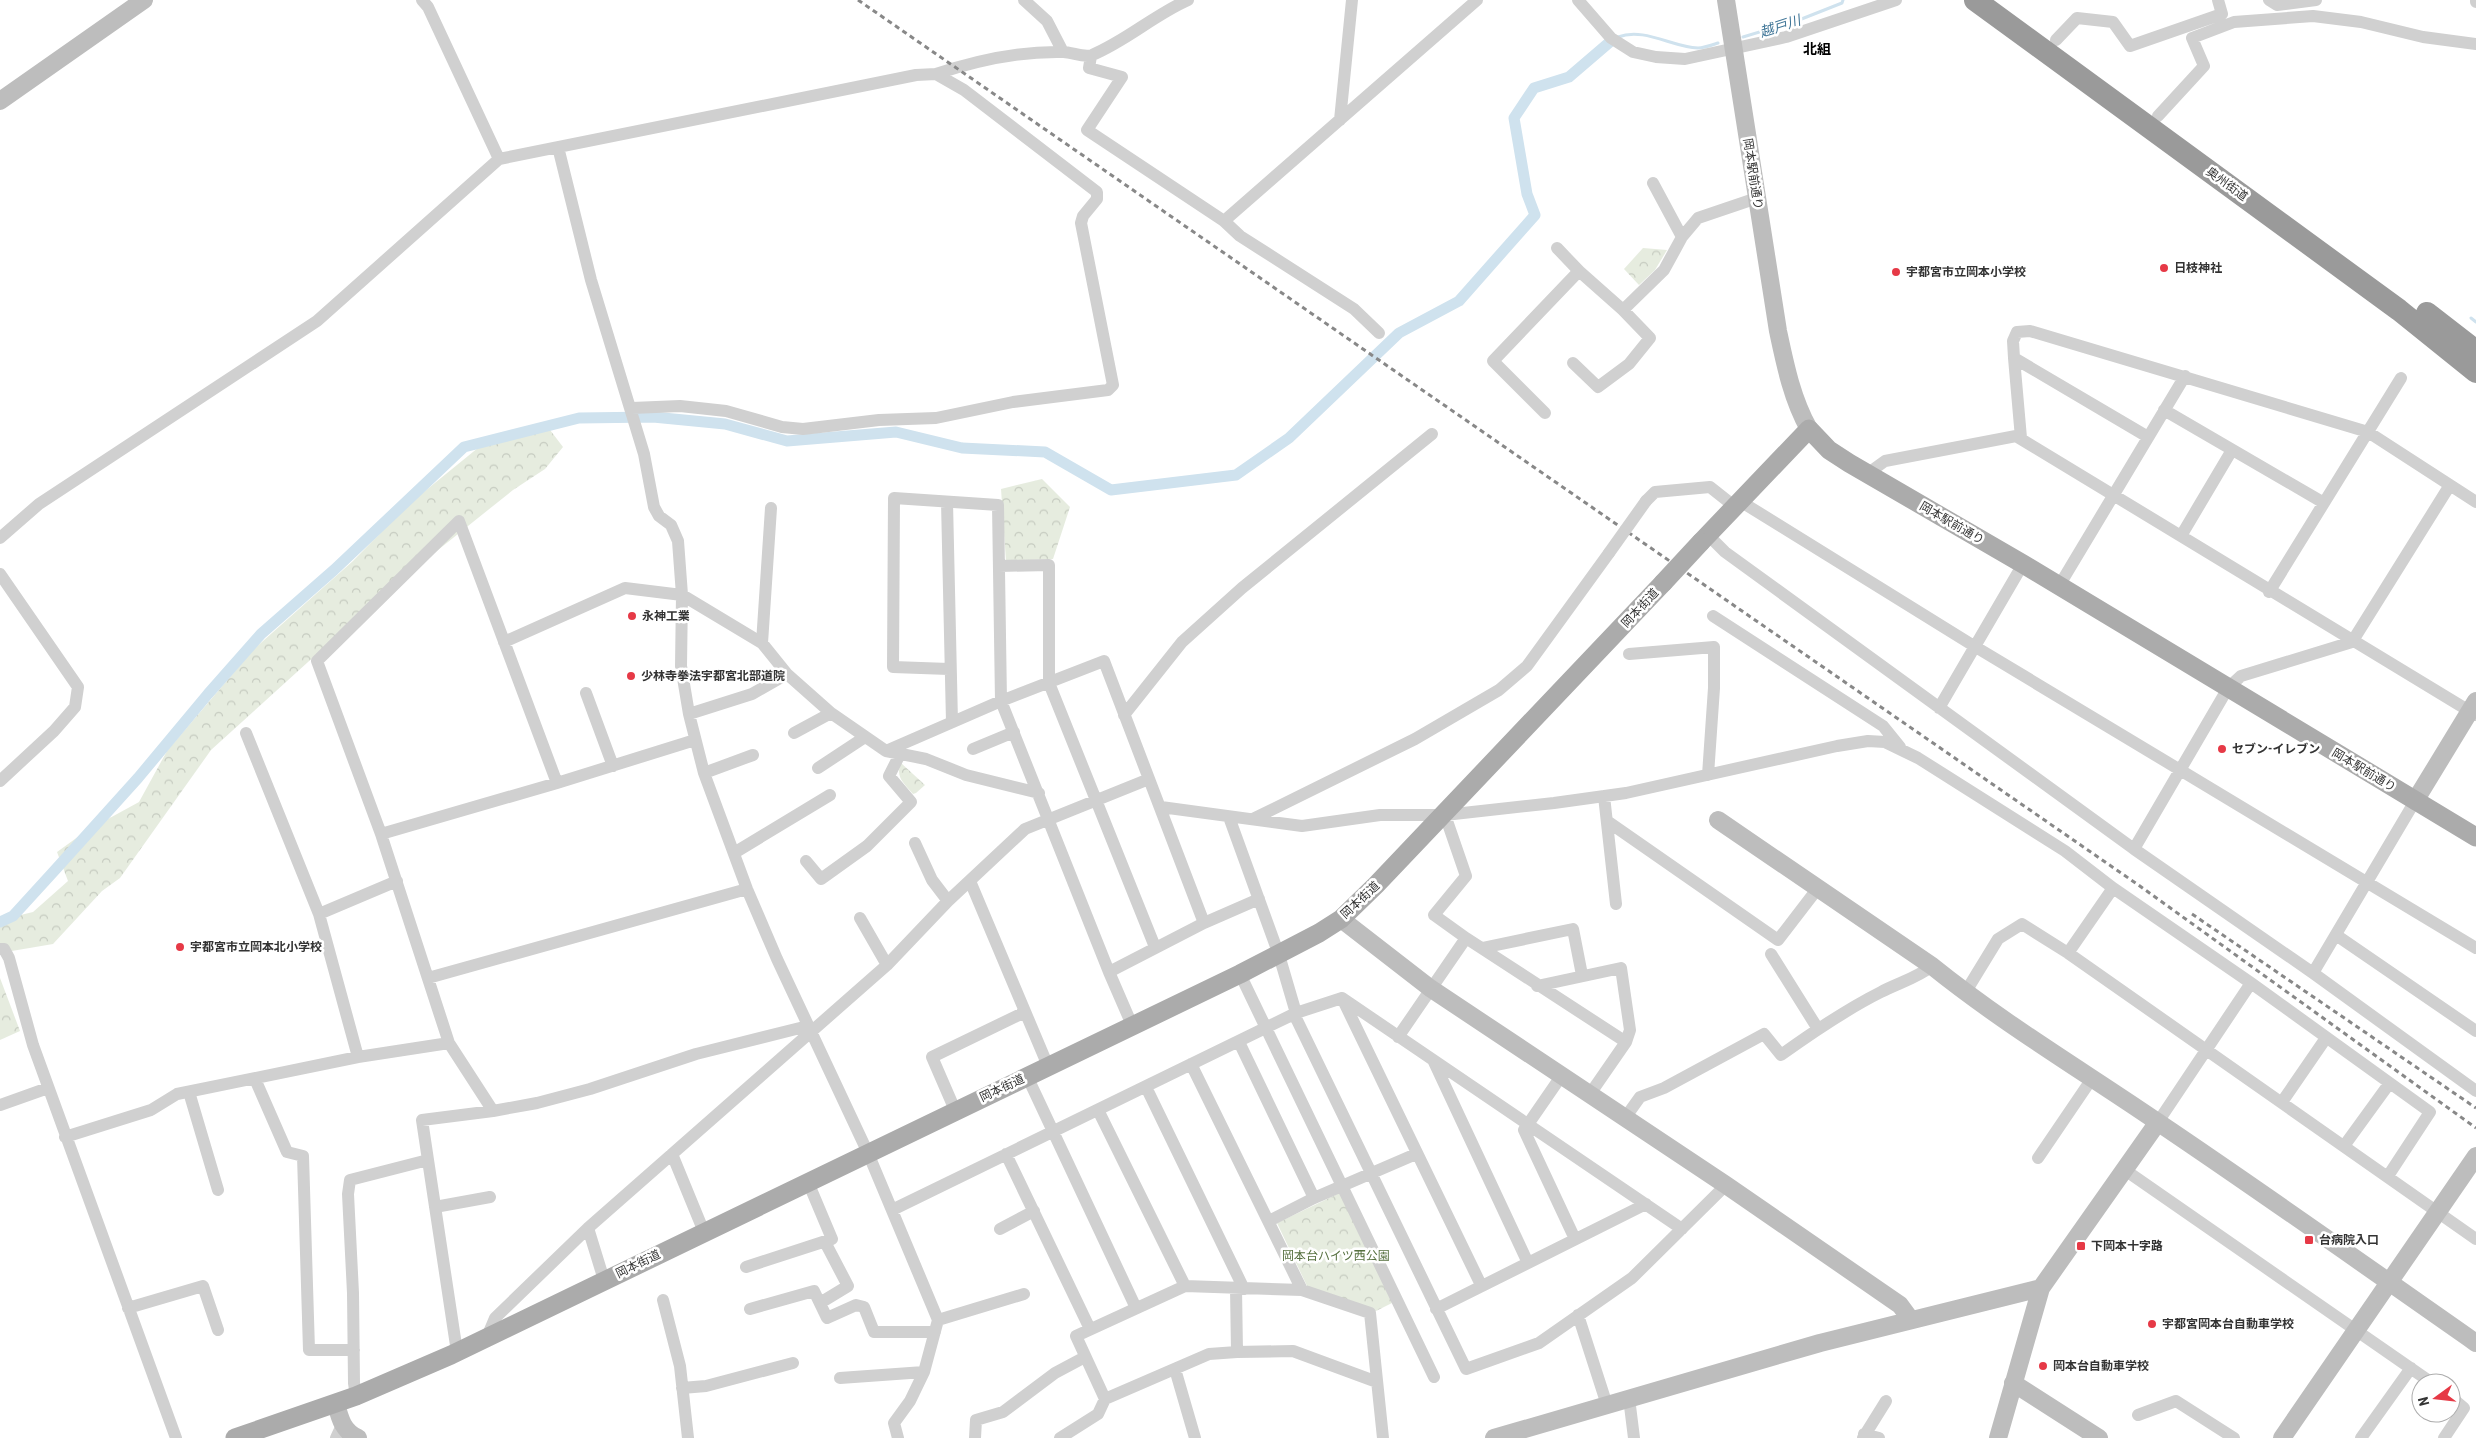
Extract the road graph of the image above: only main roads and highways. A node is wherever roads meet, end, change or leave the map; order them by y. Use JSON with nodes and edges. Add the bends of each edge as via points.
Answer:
{"nodes":[{"id":1,"x":1975,"y":0,"type":"edge"},
{"id":2,"x":2001,"y":0,"type":"edge"},
{"id":3,"x":2476,"y":351,"type":"edge"},
{"id":4,"x":2476,"y":372,"type":"edge"},
{"id":5,"x":1705,"y":539,"type":"joint"},
{"id":6,"x":2476,"y":838,"type":"edge"},
{"id":7,"x":235,"y":1438,"type":"edge"}],
"edges":[{"from":1,"to":4,"type":"highway","name":"奥州街道","via":[[2392,304]]},
{"from":2,"to":3,"type":"highway","name":"奥州街道","via":[[2406,296]]},
{"from":5,"to":6,"type":"main road","name":"岡本駅前通り","via":[[1809,429],[1829,450],[1867,474],[2023,564]]},
{"from":5,"to":7,"type":"main road","name":"岡本街道","bridge":true,"via":[[1445,815],[1340,919],[1279,955],[457,1352],[336,1404]]}]}
